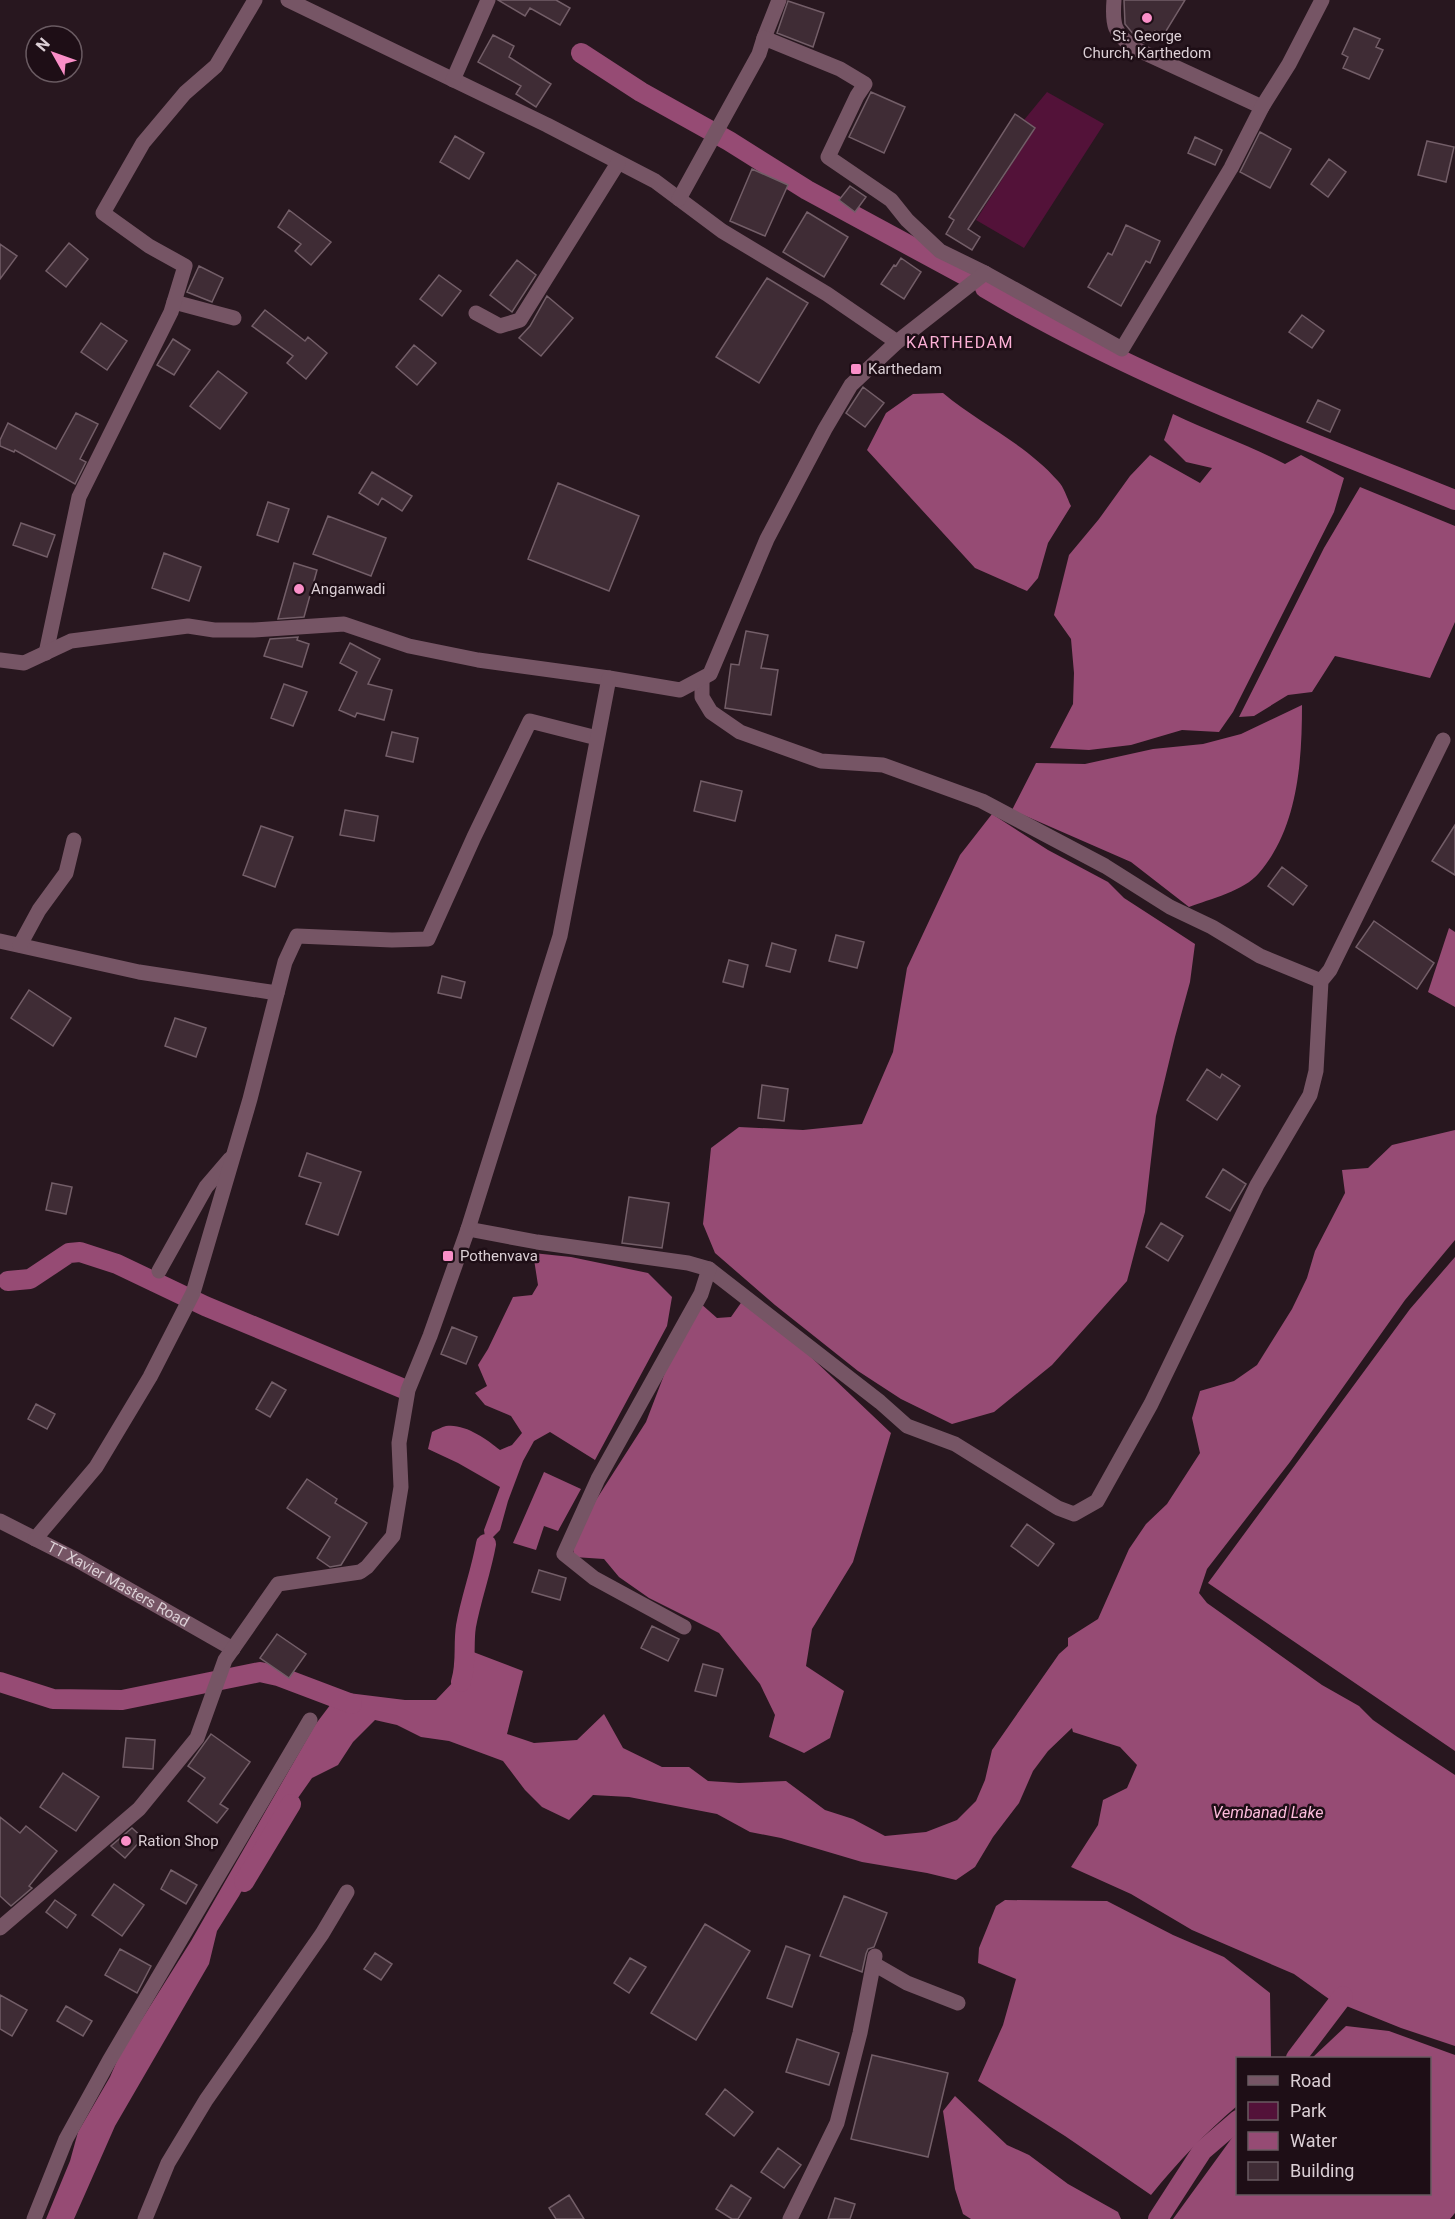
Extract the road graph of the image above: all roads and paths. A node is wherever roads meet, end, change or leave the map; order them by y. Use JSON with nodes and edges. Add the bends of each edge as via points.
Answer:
{"nodes":[{"id":1,"x":255,"y":0,"type":"edge"},
{"id":2,"x":288,"y":0,"type":"edge"},
{"id":3,"x":488,"y":0,"type":"edge"},
{"id":4,"x":779,"y":0,"type":"edge"},
{"id":5,"x":1114,"y":0,"type":"edge"},
{"id":6,"x":1322,"y":0,"type":"edge"},
{"id":7,"x":764,"y":38,"type":"junction"},
{"id":8,"x":453,"y":81,"type":"junction"},
{"id":9,"x":1262,"y":107,"type":"junction"},
{"id":10,"x":618,"y":163,"type":"junction"},
{"id":11,"x":679,"y":199,"type":"junction"},
{"id":12,"x":985,"y":273,"type":"junction"},
{"id":13,"x":174,"y":302,"type":"junction"},
{"id":14,"x":476,"y":313,"type":"dead end"},
{"id":15,"x":234,"y":318,"type":"dead end"},
{"id":16,"x":897,"y":342,"type":"junction"},
{"id":17,"x":46,"y":653,"type":"junction"},
{"id":18,"x":0,"y":660,"type":"edge"},
{"id":19,"x":609,"y":678,"type":"junction"},
{"id":20,"x":702,"y":679,"type":"junction"},
{"id":21,"x":597,"y":738,"type":"junction"},
{"id":22,"x":1443,"y":740,"type":"dead end"},
{"id":23,"x":74,"y":840,"type":"dead end"},
{"id":24,"x":0,"y":941,"type":"edge"},
{"id":25,"x":20,"y":945,"type":"junction"},
{"id":26,"x":1321,"y":981,"type":"junction"},
{"id":27,"x":277,"y":993,"type":"junction"},
{"id":28,"x":234,"y":1154,"type":"junction"},
{"id":29,"x":468,"y":1229,"type":"junction"},
{"id":30,"x":709,"y":1269,"type":"junction"},
{"id":31,"x":159,"y":1271,"type":"dead end"},
{"id":32,"x":0,"y":1521,"type":"edge"},
{"id":33,"x":35,"y":1539,"type":"junction"},
{"id":34,"x":684,"y":1627,"type":"dead end"},
{"id":35,"x":233,"y":1648,"type":"junction"},
{"id":36,"x":310,"y":1720,"type":"dead end"},
{"id":37,"x":347,"y":1892,"type":"dead end"},
{"id":38,"x":0,"y":1928,"type":"edge"},
{"id":39,"x":958,"y":2003,"type":"dead end"},
{"id":40,"x":34,"y":2219,"type":"edge"},
{"id":41,"x":145,"y":2219,"type":"edge"},
{"id":42,"x":790,"y":2219,"type":"edge"}],
"edges":[{"from":1,"to":13,"type":"street","via":[[216,66],[185,93],[143,143],[103,213],[185,266]]},
{"from":2,"to":8,"type":"street"},
{"from":3,"to":8,"type":"street"},
{"from":4,"to":7,"type":"street"},
{"from":5,"to":9,"type":"street","via":[[1113,16],[1120,38]]},
{"from":6,"to":9,"type":"street"},
{"from":7,"to":11,"type":"street","via":[[759,54]]},
{"from":7,"to":12,"type":"street","via":[[840,69],[865,84],[828,157],[891,200],[940,251]]},
{"from":8,"to":10,"type":"street"},
{"from":9,"to":12,"type":"street","via":[[1232,168],[1122,349]]},
{"from":10,"to":11,"type":"street","via":[[655,181]]},
{"from":10,"to":14,"type":"street","via":[[520,320],[500,326]]},
{"from":11,"to":16,"type":"street","via":[[722,231],[827,294]]},
{"from":12,"to":16,"type":"street"},
{"from":13,"to":15,"type":"street"},
{"from":13,"to":17,"type":"street","via":[[80,497]]},
{"from":16,"to":20,"type":"street","via":[[851,385],[825,429],[767,539],[710,674]]},
{"from":17,"to":18,"type":"street","via":[[24,663]]},
{"from":17,"to":19,"type":"street","via":[[71,641],[188,626],[254,630],[344,624],[409,646]]},
{"from":19,"to":20,"type":"street","via":[[680,690]]},
{"from":19,"to":21,"type":"street"},
{"from":20,"to":26,"type":"street","via":[[702,697],[711,712],[740,732],[820,761],[883,765],[982,801],[1105,866],[1260,956]]},
{"from":21,"to":27,"type":"street","via":[[530,721],[428,939],[297,936]]},
{"from":21,"to":29,"type":"street","via":[[560,936]]},
{"from":22,"to":26,"type":"street","via":[[1330,970]]},
{"from":23,"to":25,"type":"street","via":[[66,873]]},
{"from":24,"to":25,"type":"street"},
{"from":25,"to":27,"type":"street","via":[[139,972]]},
{"from":26,"to":30,"type":"street","via":[[1316,1071],[1310,1095],[1257,1185],[1151,1404],[1097,1501],[1074,1514],[955,1444],[907,1426]]},
{"from":27,"to":28,"type":"street"},
{"from":28,"to":31,"type":"street","via":[[206,1187]]},
{"from":28,"to":33,"type":"street","via":[[190,1300],[96,1467]]},
{"from":29,"to":30,"type":"street"},
{"from":29,"to":35,"type":"street","via":[[408,1390],[399,1443],[401,1487],[393,1536],[360,1572],[278,1584]]},
{"from":30,"to":34,"type":"street","via":[[701,1294],[598,1479],[564,1554],[594,1578]]},
{"from":32,"to":33,"type":"street","name":"TT Xavier Masters Road"},
{"from":33,"to":35,"type":"street","name":"TT Xavier Masters Road"},
{"from":35,"to":38,"type":"street","via":[[196,1738],[139,1809]]},
{"from":36,"to":40,"type":"street","via":[[76,2119]]},
{"from":37,"to":41,"type":"street","via":[[206,2100],[168,2163]]},
{"from":39,"to":42,"type":"street","via":[[907,1983],[874,1960],[837,2123]]}]}
